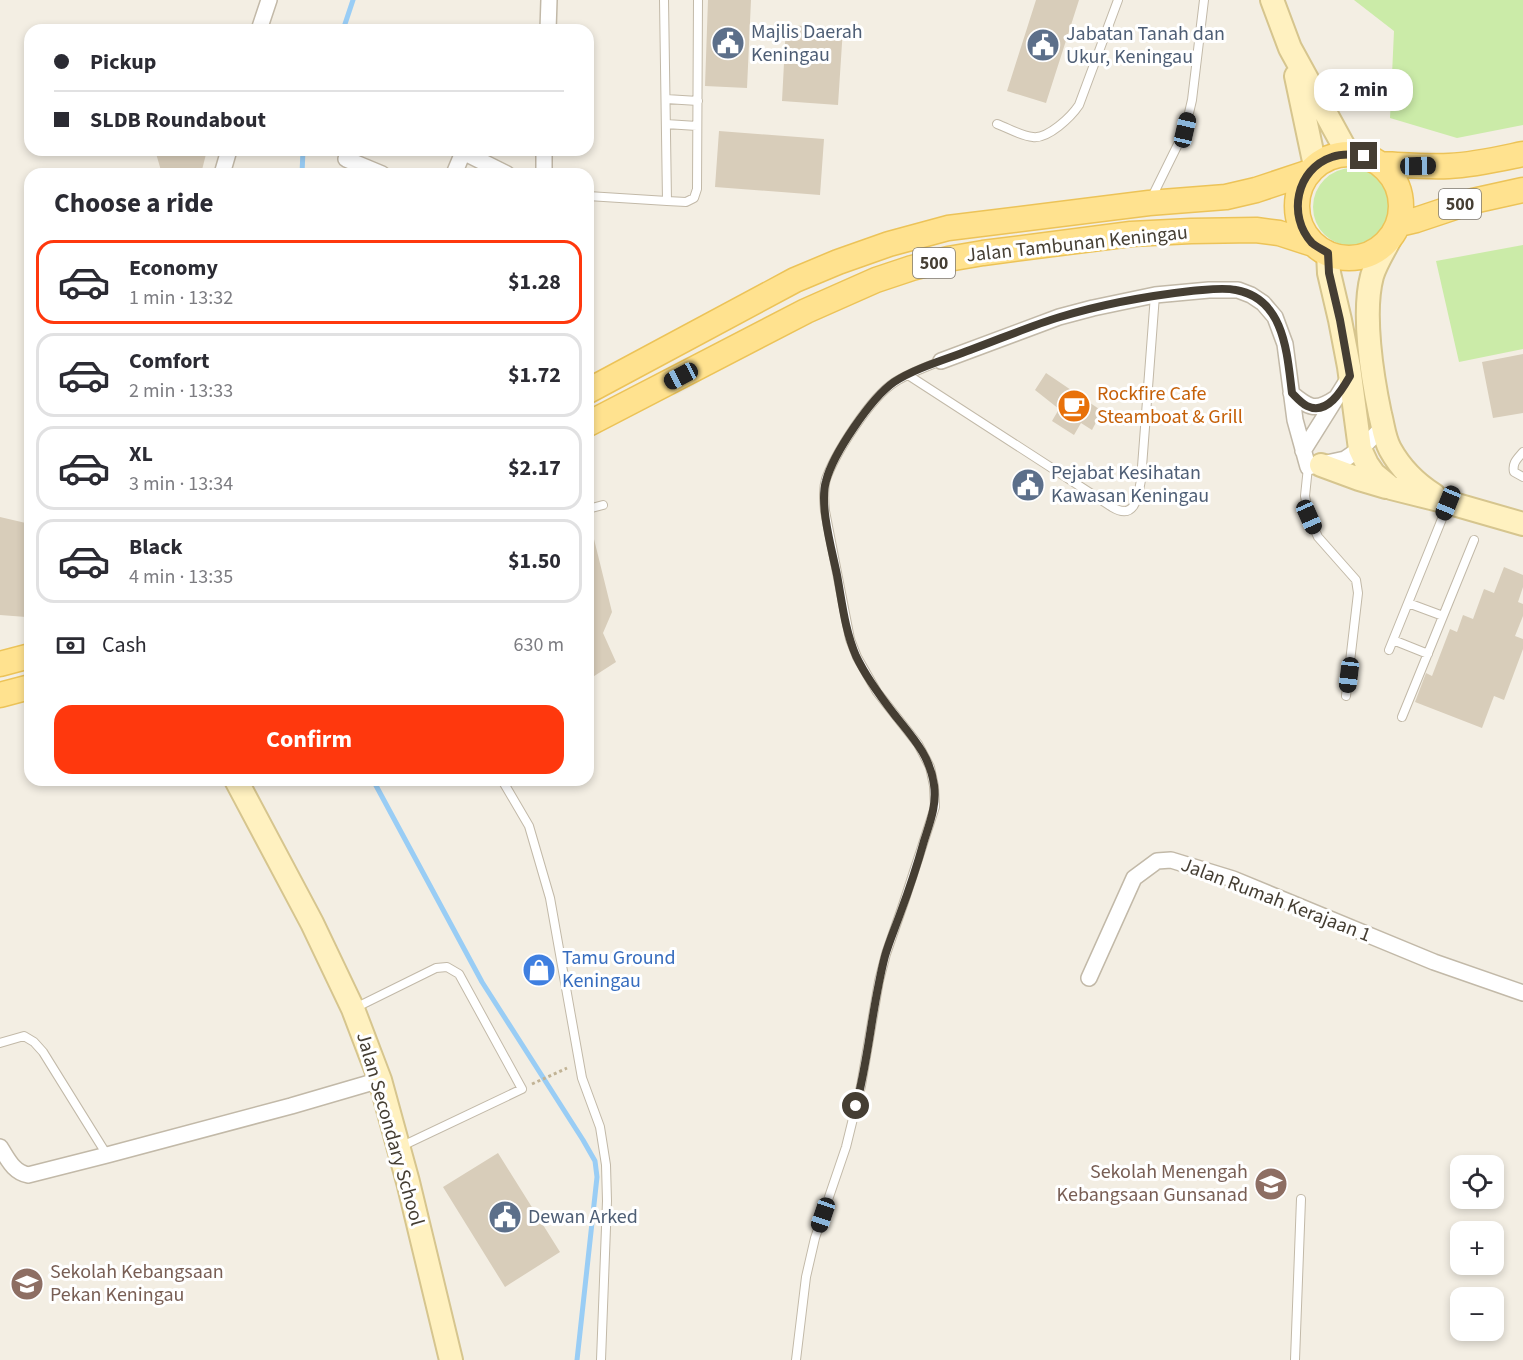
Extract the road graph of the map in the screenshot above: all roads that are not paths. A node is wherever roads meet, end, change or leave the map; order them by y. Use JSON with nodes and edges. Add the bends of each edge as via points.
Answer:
{"nodes":[{"id":1,"x":268,"y":0,"type":"edge"},
{"id":2,"x":549,"y":0,"type":"edge"},
{"id":3,"x":664,"y":0,"type":"edge"},
{"id":4,"x":698,"y":0,"type":"edge"},
{"id":5,"x":1118,"y":0,"type":"edge"},
{"id":6,"x":1204,"y":0,"type":"edge"},
{"id":7,"x":1272,"y":0,"type":"edge"},
{"id":8,"x":261,"y":24,"type":"edge"},
{"id":9,"x":548,"y":24,"type":"edge"},
{"id":10,"x":1290,"y":48,"type":"junction"},
{"id":11,"x":666,"y":99,"type":"junction"},
{"id":12,"x":698,"y":101,"type":"junction"},
{"id":13,"x":666,"y":124,"type":"junction"},
{"id":14,"x":997,"y":124,"type":"dead end"},
{"id":15,"x":697,"y":126,"type":"junction"},
{"id":16,"x":1348,"y":154,"type":"junction"},
{"id":17,"x":1523,"y":154,"type":"edge"},
{"id":18,"x":347,"y":156,"type":"edge"},
{"id":19,"x":472,"y":156,"type":"edge"},
{"id":20,"x":1380,"y":164,"type":"junction"},
{"id":21,"x":368,"y":168,"type":"edge"},
{"id":22,"x":495,"y":168,"type":"edge"},
{"id":23,"x":1312,"y":169,"type":"junction"},
{"id":24,"x":1523,"y":190,"type":"edge"},
{"id":25,"x":594,"y":196,"type":"edge"},
{"id":26,"x":667,"y":201,"type":"junction"},
{"id":27,"x":1149,"y":203,"type":"junction"},
{"id":28,"x":1394,"y":231,"type":"junction"},
{"id":29,"x":1321,"y":249,"type":"junction"},
{"id":30,"x":1155,"y":296,"type":"junction"},
{"id":31,"x":941,"y":361,"type":"joint"},
{"id":32,"x":908,"y":375,"type":"junction"},
{"id":33,"x":1350,"y":376,"type":"junction"},
{"id":34,"x":594,"y":388,"type":"edge"},
{"id":35,"x":1292,"y":393,"type":"junction"},
{"id":36,"x":1336,"y":398,"type":"junction"},
{"id":37,"x":594,"y":421,"type":"edge"},
{"id":38,"x":1383,"y":427,"type":"junction"},
{"id":39,"x":1360,"y":449,"type":"junction"},
{"id":40,"x":1302,"y":451,"type":"junction"},
{"id":41,"x":1523,"y":452,"type":"edge"},
{"id":42,"x":1314,"y":466,"type":"junction"},
{"id":43,"x":1523,"y":477,"type":"edge"},
{"id":44,"x":1391,"y":488,"type":"junction"},
{"id":45,"x":1445,"y":502,"type":"junction"},
{"id":46,"x":603,"y":506,"type":"dead end"},
{"id":47,"x":594,"y":508,"type":"edge"},
{"id":48,"x":1523,"y":524,"type":"edge"},
{"id":49,"x":1474,"y":540,"type":"dead end"},
{"id":50,"x":1408,"y":603,"type":"junction"},
{"id":51,"x":1443,"y":616,"type":"junction"},
{"id":52,"x":1393,"y":640,"type":"junction"},
{"id":53,"x":1389,"y":650,"type":"dead end"},
{"id":54,"x":1428,"y":654,"type":"junction"},
{"id":55,"x":24,"y":658,"type":"edge"},
{"id":56,"x":0,"y":664,"type":"edge"},
{"id":57,"x":24,"y":689,"type":"edge"},
{"id":58,"x":0,"y":696,"type":"edge"},
{"id":59,"x":1346,"y":696,"type":"dead end"},
{"id":60,"x":1402,"y":717,"type":"dead end"},
{"id":61,"x":239,"y":786,"type":"edge"},
{"id":62,"x":506,"y":786,"type":"edge"},
{"id":63,"x":1089,"y":978,"type":"dead end"},
{"id":64,"x":1523,"y":993,"type":"edge"},
{"id":65,"x":353,"y":1009,"type":"junction"},
{"id":66,"x":0,"y":1043,"type":"edge"},
{"id":67,"x":380,"y":1080,"type":"junction"},
{"id":68,"x":0,"y":1147,"type":"edge"},
{"id":69,"x":398,"y":1148,"type":"junction"},
{"id":70,"x":107,"y":1155,"type":"junction"},
{"id":71,"x":1301,"y":1199,"type":"dead end"},
{"id":72,"x":451,"y":1360,"type":"edge"},
{"id":73,"x":601,"y":1360,"type":"edge"},
{"id":74,"x":795,"y":1360,"type":"edge"},
{"id":75,"x":1295,"y":1360,"type":"edge"}],
"edges":[{"from":1,"to":8,"type":"street"},
{"from":2,"to":9,"type":"street"},
{"from":3,"to":11,"type":"lane"},
{"from":4,"to":12,"type":"lane"},
{"from":5,"to":14,"type":"lane","via":[[1072,114],[1041,137],[1025,136]]},
{"from":6,"to":27,"type":"lane","via":[[1185,130]]},
{"from":7,"to":10,"type":"street"},
{"from":10,"to":16,"type":"street"},
{"from":10,"to":23,"type":"street"},
{"from":11,"to":12,"type":"lane"},
{"from":11,"to":13,"type":"lane"},
{"from":12,"to":15,"type":"lane"},
{"from":13,"to":15,"type":"lane"},
{"from":13,"to":26,"type":"lane"},
{"from":15,"to":26,"type":"lane","via":[[694,198],[686,202]]},
{"from":16,"to":20,"type":"main road","number":"500"},
{"from":16,"to":23,"type":"main road","number":"500","via":[[1330,157]]},
{"from":17,"to":20,"type":"main road","number":"500","via":[[1451,166]]},
{"from":18,"to":21,"type":"street","via":[[346,159]]},
{"from":19,"to":22,"type":"street"},
{"from":20,"to":28,"type":"main road","via":[[1399,191],[1402,207]]},
{"from":23,"to":27,"type":"main road","name":"Jalan Tambunan Keningau","number":"500","via":[[1226,197]]},
{"from":23,"to":29,"type":"main road","via":[[1301,185],[1298,216],[1304,231]]},
{"from":24,"to":28,"type":"main road","number":"500","via":[[1473,201]]},
{"from":25,"to":26,"type":"lane"},
{"from":27,"to":34,"type":"main road","name":"Jalan Tambunan Keningau","number":"500","via":[[948,228],[889,244],[795,280]]},
{"from":28,"to":29,"type":"main road","number":"500","via":[[1377,250],[1362,257],[1345,258]]},
{"from":28,"to":38,"type":"street","via":[[1371,279],[1368,304],[1373,375]]},
{"from":29,"to":33,"type":"street"},
{"from":29,"to":37,"type":"main road","name":"Jalan Tambunan Keningau","number":"500","via":[[1256,230],[1179,231],[948,259],[876,280],[806,311]]},
{"from":30,"to":31,"type":"street","via":[[1059,317]]},
{"from":30,"to":32,"type":"lane","via":[[1141,480],[1138,496],[1127,512],[1112,507]]},
{"from":30,"to":35,"type":"street","via":[[1226,289],[1238,290],[1263,303],[1275,317],[1285,344]]},
{"from":31,"to":32,"type":"lane"},
{"from":32,"to":74,"type":"lane","via":[[880,394],[864,414],[836,457],[823,496],[850,639],[877,692],[918,744],[930,767],[935,807],[879,981],[846,1147],[806,1277]]},
{"from":33,"to":36,"type":"street"},
{"from":33,"to":39,"type":"street"},
{"from":35,"to":36,"type":"street","via":[[1312,408]]},
{"from":35,"to":40,"type":"street"},
{"from":36,"to":40,"type":"street"},
{"from":38,"to":39,"type":"street"},
{"from":38,"to":45,"type":"street","via":[[1389,447],[1407,474]]},
{"from":39,"to":42,"type":"street","via":[[1345,459]]},
{"from":39,"to":44,"type":"street","via":[[1366,464]]},
{"from":40,"to":42,"type":"street"},
{"from":41,"to":43,"type":"lane","via":[[1513,466],[1514,472]]},
{"from":42,"to":44,"type":"street"},
{"from":42,"to":59,"type":"lane","via":[[1305,496],[1309,517],[1318,537],[1356,580],[1358,593]]},
{"from":44,"to":45,"type":"street"},
{"from":45,"to":48,"type":"street"},
{"from":45,"to":50,"type":"lane"},
{"from":46,"to":47,"type":"lane"},
{"from":49,"to":51,"type":"lane"},
{"from":50,"to":51,"type":"lane"},
{"from":50,"to":52,"type":"lane"},
{"from":51,"to":54,"type":"lane"},
{"from":52,"to":53,"type":"lane"},
{"from":52,"to":54,"type":"lane"},
{"from":54,"to":60,"type":"lane"},
{"from":55,"to":56,"type":"main road"},
{"from":57,"to":58,"type":"main road"},
{"from":61,"to":65,"type":"street","name":"Jalan Secondary School","via":[[312,922]]},
{"from":62,"to":73,"type":"lane","via":[[529,826],[550,898],[582,1078],[600,1127],[607,1201]]},
{"from":63,"to":64,"type":"street","name":"Jalan Rumah Kerajaan 1","via":[[1134,878],[1157,861],[1171,860],[1233,879],[1434,962]]},
{"from":65,"to":67,"type":"street","name":"Jalan Secondary School"},
{"from":65,"to":69,"type":"lane","via":[[436,968],[447,967],[459,974],[522,1089]]},
{"from":66,"to":70,"type":"lane","via":[[24,1036],[34,1042]]},
{"from":67,"to":69,"type":"street","name":"Jalan Secondary School"},
{"from":67,"to":70,"type":"street"},
{"from":68,"to":70,"type":"street","via":[[11,1165],[28,1175]]},
{"from":69,"to":72,"type":"street","name":"Jalan Secondary School"},
{"from":71,"to":75,"type":"lane"}]}
